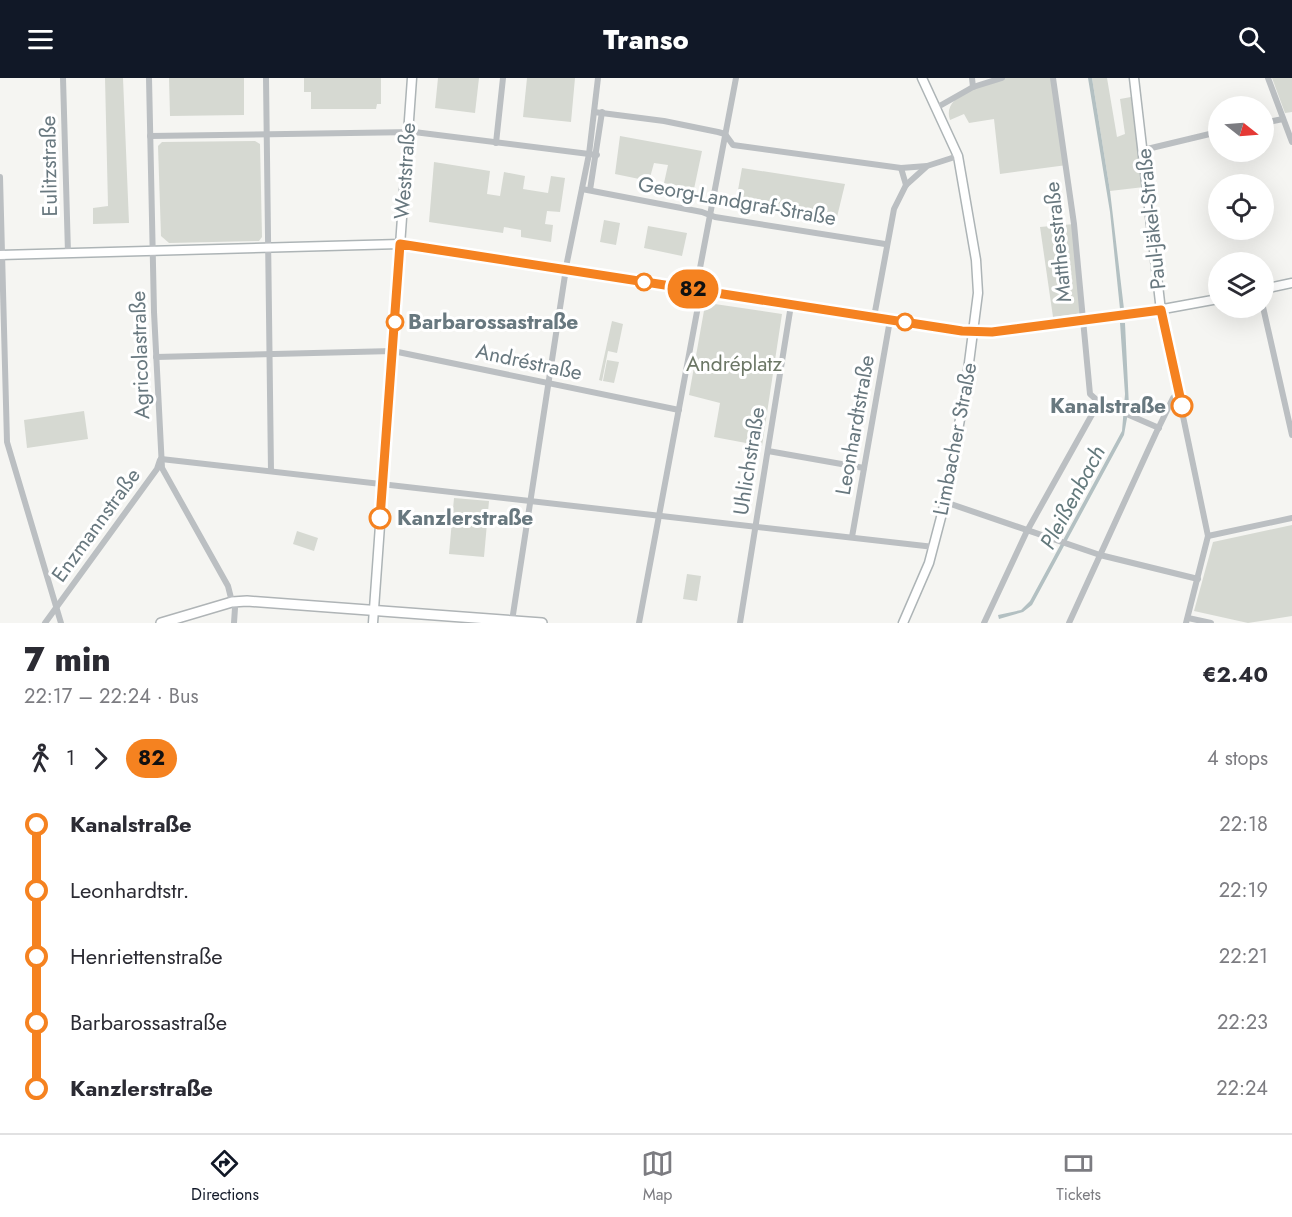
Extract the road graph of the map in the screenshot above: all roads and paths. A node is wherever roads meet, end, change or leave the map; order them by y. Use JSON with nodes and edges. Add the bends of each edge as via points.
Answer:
{"nodes":[{"id":1,"x":63,"y":78,"type":"edge"},
{"id":2,"x":148,"y":78,"type":"edge"},
{"id":3,"x":266,"y":78,"type":"edge"},
{"id":4,"x":412,"y":78,"type":"edge"},
{"id":5,"x":503,"y":78,"type":"edge"},
{"id":6,"x":598,"y":78,"type":"edge"},
{"id":7,"x":736,"y":78,"type":"edge"},
{"id":8,"x":922,"y":78,"type":"edge"},
{"id":9,"x":972,"y":78,"type":"edge"},
{"id":10,"x":1002,"y":78,"type":"edge"},
{"id":11,"x":1053,"y":78,"type":"edge"},
{"id":12,"x":1134,"y":78,"type":"edge"},
{"id":13,"x":1268,"y":78,"type":"edge"},
{"id":14,"x":973,"y":87,"type":"junction"},
{"id":15,"x":936,"y":108,"type":"junction"},
{"id":16,"x":594,"y":112,"type":"junction"},
{"id":17,"x":602,"y":112,"type":"junction"},
{"id":18,"x":1283,"y":118,"type":"junction"},
{"id":19,"x":1274,"y":120,"type":"edge"},
{"id":20,"x":408,"y":132,"type":"junction"},
{"id":21,"x":725,"y":134,"type":"junction"},
{"id":22,"x":1208,"y":134,"type":"edge"},
{"id":23,"x":266,"y":135,"type":"junction"},
{"id":24,"x":150,"y":136,"type":"junction"},
{"id":25,"x":1292,"y":142,"type":"edge"},
{"id":26,"x":496,"y":143,"type":"junction"},
{"id":27,"x":1143,"y":150,"type":"junction"},
{"id":28,"x":589,"y":154,"type":"junction"},
{"id":29,"x":597,"y":155,"type":"junction"},
{"id":30,"x":958,"y":156,"type":"junction"},
{"id":31,"x":927,"y":166,"type":"junction"},
{"id":32,"x":901,"y":168,"type":"junction"},
{"id":33,"x":0,"y":177,"type":"edge"},
{"id":34,"x":906,"y":185,"type":"junction"},
{"id":35,"x":582,"y":189,"type":"junction"},
{"id":36,"x":590,"y":190,"type":"junction"},
{"id":37,"x":710,"y":215,"type":"junction"},
{"id":38,"x":885,"y":243,"type":"junction"},
{"id":39,"x":400,"y":244,"type":"junction"},
{"id":40,"x":267,"y":247,"type":"junction"},
{"id":41,"x":154,"y":251,"type":"junction"},
{"id":42,"x":68,"y":253,"type":"junction"},
{"id":43,"x":1,"y":255,"type":"edge"},
{"id":44,"x":567,"y":270,"type":"junction"},
{"id":45,"x":1292,"y":283,"type":"edge"},
{"id":46,"x":1274,"y":287,"type":"edge"},
{"id":47,"x":699,"y":290,"type":"junction"},
{"id":48,"x":1208,"y":301,"type":"edge"},
{"id":49,"x":790,"y":304,"type":"junction"},
{"id":50,"x":1161,"y":310,"type":"junction"},
{"id":51,"x":874,"y":317,"type":"junction"},
{"id":52,"x":1266,"y":318,"type":"edge"},
{"id":53,"x":890,"y":320,"type":"junction"},
{"id":54,"x":2,"y":321,"type":"edge"},
{"id":55,"x":1084,"y":321,"type":"junction"},
{"id":56,"x":974,"y":332,"type":"junction"},
{"id":57,"x":393,"y":351,"type":"junction"},
{"id":58,"x":270,"y":354,"type":"junction"},
{"id":59,"x":156,"y":357,"type":"junction"},
{"id":60,"x":550,"y":384,"type":"junction"},
{"id":61,"x":1178,"y":393,"type":"junction"},
{"id":62,"x":1099,"y":402,"type":"junction"},
{"id":63,"x":1289,"y":408,"type":"edge"},
{"id":64,"x":679,"y":410,"type":"junction"},
{"id":65,"x":1159,"y":428,"type":"junction"},
{"id":66,"x":1292,"y":435,"type":"edge"},
{"id":67,"x":768,"y":451,"type":"junction"},
{"id":68,"x":161,"y":459,"type":"junction"},
{"id":69,"x":864,"y":468,"type":"junction"},
{"id":70,"x":271,"y":471,"type":"junction"},
{"id":71,"x":383,"y":484,"type":"junction"},
{"id":72,"x":531,"y":500,"type":"junction"},
{"id":73,"x":945,"y":502,"type":"junction"},
{"id":74,"x":660,"y":514,"type":"junction"},
{"id":75,"x":1292,"y":518,"type":"edge"},
{"id":76,"x":755,"y":525,"type":"junction"},
{"id":77,"x":1027,"y":531,"type":"junction"},
{"id":78,"x":1208,"y":536,"type":"junction"},
{"id":79,"x":852,"y":537,"type":"junction"},
{"id":80,"x":934,"y":547,"type":"junction"},
{"id":81,"x":1100,"y":555,"type":"junction"},
{"id":82,"x":1197,"y":579,"type":"junction"},
{"id":83,"x":234,"y":605,"type":"junction"},
{"id":84,"x":57,"y":608,"type":"junction"},
{"id":85,"x":373,"y":612,"type":"junction"},
{"id":86,"x":1187,"y":620,"type":"edge"},
{"id":87,"x":512,"y":621,"type":"junction"},
{"id":88,"x":45,"y":623,"type":"edge"},
{"id":89,"x":61,"y":623,"type":"edge"},
{"id":90,"x":161,"y":623,"type":"edge"},
{"id":91,"x":234,"y":623,"type":"edge"},
{"id":92,"x":373,"y":623,"type":"edge"},
{"id":93,"x":542,"y":623,"type":"edge"},
{"id":94,"x":639,"y":623,"type":"edge"},
{"id":95,"x":740,"y":623,"type":"edge"},
{"id":96,"x":903,"y":623,"type":"edge"},
{"id":97,"x":984,"y":623,"type":"edge"},
{"id":98,"x":1069,"y":623,"type":"edge"},
{"id":99,"x":1211,"y":623,"type":"edge"}],
"edges":[{"from":1,"to":42,"type":"street","name":"Eulitzstraße"},
{"from":2,"to":24,"type":"street"},
{"from":3,"to":23,"type":"street"},
{"from":4,"to":20,"type":"street","name":"Weststraße"},
{"from":5,"to":26,"type":"street"},
{"from":6,"to":16,"type":"street"},
{"from":7,"to":21,"type":"street"},
{"from":8,"to":15,"type":"street","name":"Limbacher Straße"},
{"from":9,"to":14,"type":"street"},
{"from":10,"to":14,"type":"street"},
{"from":11,"to":55,"type":"street","name":"Matthesstraße"},
{"from":12,"to":27,"type":"street","name":"Paul-Jäkel-Straße"},
{"from":13,"to":18,"type":"street"},
{"from":14,"to":15,"type":"street"},
{"from":15,"to":30,"type":"street","name":"Limbacher Straße"},
{"from":16,"to":17,"type":"street"},
{"from":16,"to":28,"type":"street"},
{"from":17,"to":21,"type":"street"},
{"from":17,"to":29,"type":"street"},
{"from":18,"to":19,"type":"street"},
{"from":18,"to":25,"type":"street"},
{"from":20,"to":23,"type":"street"},
{"from":20,"to":26,"type":"street"},
{"from":20,"to":39,"type":"street","name":"Weststraße"},
{"from":21,"to":32,"type":"street","via":[[733,145]]},
{"from":21,"to":37,"type":"street"},
{"from":22,"to":27,"type":"street"},
{"from":23,"to":24,"type":"street"},
{"from":23,"to":40,"type":"street"},
{"from":24,"to":41,"type":"street","name":"Agricolastraße"},
{"from":26,"to":28,"type":"street"},
{"from":27,"to":50,"type":"street","name":"Paul-Jäkel-Straße"},
{"from":28,"to":29,"type":"street"},
{"from":28,"to":35,"type":"street"},
{"from":29,"to":36,"type":"street"},
{"from":30,"to":31,"type":"street"},
{"from":30,"to":56,"type":"street","name":"Limbacher Straße","via":[[978,273]]},
{"from":31,"to":32,"type":"street"},
{"from":31,"to":34,"type":"street"},
{"from":32,"to":34,"type":"street"},
{"from":33,"to":43,"type":"street"},
{"from":34,"to":38,"type":"street","via":[[894,209]]},
{"from":35,"to":36,"type":"street","name":"Georg-Landgraf-Straße"},
{"from":35,"to":44,"type":"street"},
{"from":36,"to":37,"type":"street","name":"Georg-Landgraf-Straße"},
{"from":37,"to":38,"type":"street","name":"Georg-Landgraf-Straße"},
{"from":37,"to":47,"type":"street"},
{"from":38,"to":51,"type":"street"},
{"from":39,"to":40,"type":"street"},
{"from":39,"to":44,"type":"street"},
{"from":39,"to":57,"type":"street","name":"Weststraße"},
{"from":40,"to":41,"type":"street"},
{"from":40,"to":58,"type":"street"},
{"from":41,"to":42,"type":"street"},
{"from":41,"to":59,"type":"street","name":"Agricolastraße"},
{"from":42,"to":43,"type":"street"},
{"from":43,"to":54,"type":"street"},
{"from":44,"to":47,"type":"street"},
{"from":44,"to":60,"type":"street"},
{"from":45,"to":46,"type":"street"},
{"from":47,"to":49,"type":"street"},
{"from":47,"to":64,"type":"street"},
{"from":48,"to":50,"type":"street"},
{"from":49,"to":51,"type":"street"},
{"from":49,"to":67,"type":"street","name":"Uhlichstraße"},
{"from":50,"to":55,"type":"street"},
{"from":50,"to":61,"type":"street","name":"Paul-Jäkel-Straße"},
{"from":51,"to":53,"type":"street"},
{"from":52,"to":63,"type":"street"},
{"from":53,"to":56,"type":"street"},
{"from":53,"to":69,"type":"street","name":"Leonhardtstraße"},
{"from":54,"to":84,"type":"street","via":[[8,442]]},
{"from":55,"to":56,"type":"street"},
{"from":55,"to":62,"type":"street","name":"Matthesstraße","via":[[1090,394]]},
{"from":56,"to":73,"type":"street","name":"Limbacher Straße"},
{"from":57,"to":58,"type":"street","name":"Andréstraße"},
{"from":57,"to":60,"type":"street","name":"Andréstraße"},
{"from":57,"to":71,"type":"street","name":"Weststraße"},
{"from":58,"to":59,"type":"street","name":"Andréstraße"},
{"from":58,"to":70,"type":"street"},
{"from":59,"to":68,"type":"street","name":"Agricolastraße"},
{"from":60,"to":64,"type":"street","name":"Andréstraße"},
{"from":60,"to":72,"type":"street"},
{"from":61,"to":65,"type":"street"},
{"from":61,"to":78,"type":"street","name":"Paul-Jäkel-Straße"},
{"from":62,"to":65,"type":"street"},
{"from":62,"to":77,"type":"street"},
{"from":63,"to":66,"type":"street"},
{"from":64,"to":74,"type":"street"},
{"from":65,"to":81,"type":"street"},
{"from":67,"to":69,"type":"street"},
{"from":67,"to":76,"type":"street","name":"Uhlichstraße"},
{"from":68,"to":70,"type":"street"},
{"from":68,"to":83,"type":"street","via":[[162,468],[228,586]]},
{"from":68,"to":84,"type":"street","name":"Enzmannstraße","via":[[157,470]]},
{"from":69,"to":79,"type":"street","name":"Leonhardtstraße"},
{"from":70,"to":71,"type":"street"},
{"from":71,"to":72,"type":"street"},
{"from":71,"to":85,"type":"street","name":"Weststraße"},
{"from":72,"to":74,"type":"street"},
{"from":72,"to":87,"type":"street"},
{"from":73,"to":77,"type":"street"},
{"from":73,"to":80,"type":"street","name":"Limbacher Straße"},
{"from":74,"to":76,"type":"street"},
{"from":74,"to":94,"type":"street"},
{"from":75,"to":78,"type":"street"},
{"from":76,"to":79,"type":"street"},
{"from":76,"to":95,"type":"street","name":"Uhlichstraße"},
{"from":77,"to":81,"type":"street"},
{"from":77,"to":97,"type":"street"},
{"from":78,"to":82,"type":"street"},
{"from":79,"to":80,"type":"street"},
{"from":80,"to":96,"type":"street","name":"Limbacher Straße"},
{"from":81,"to":82,"type":"street"},
{"from":81,"to":98,"type":"street"},
{"from":82,"to":86,"type":"street"},
{"from":83,"to":85,"type":"main road","via":[[264,603]]},
{"from":83,"to":90,"type":"main road"},
{"from":83,"to":91,"type":"street"},
{"from":84,"to":88,"type":"street","name":"Enzmannstraße"},
{"from":84,"to":89,"type":"street"},
{"from":85,"to":87,"type":"main road"},
{"from":85,"to":92,"type":"street","name":"Weststraße"},
{"from":86,"to":99,"type":"street"},
{"from":87,"to":93,"type":"main road"}]}
